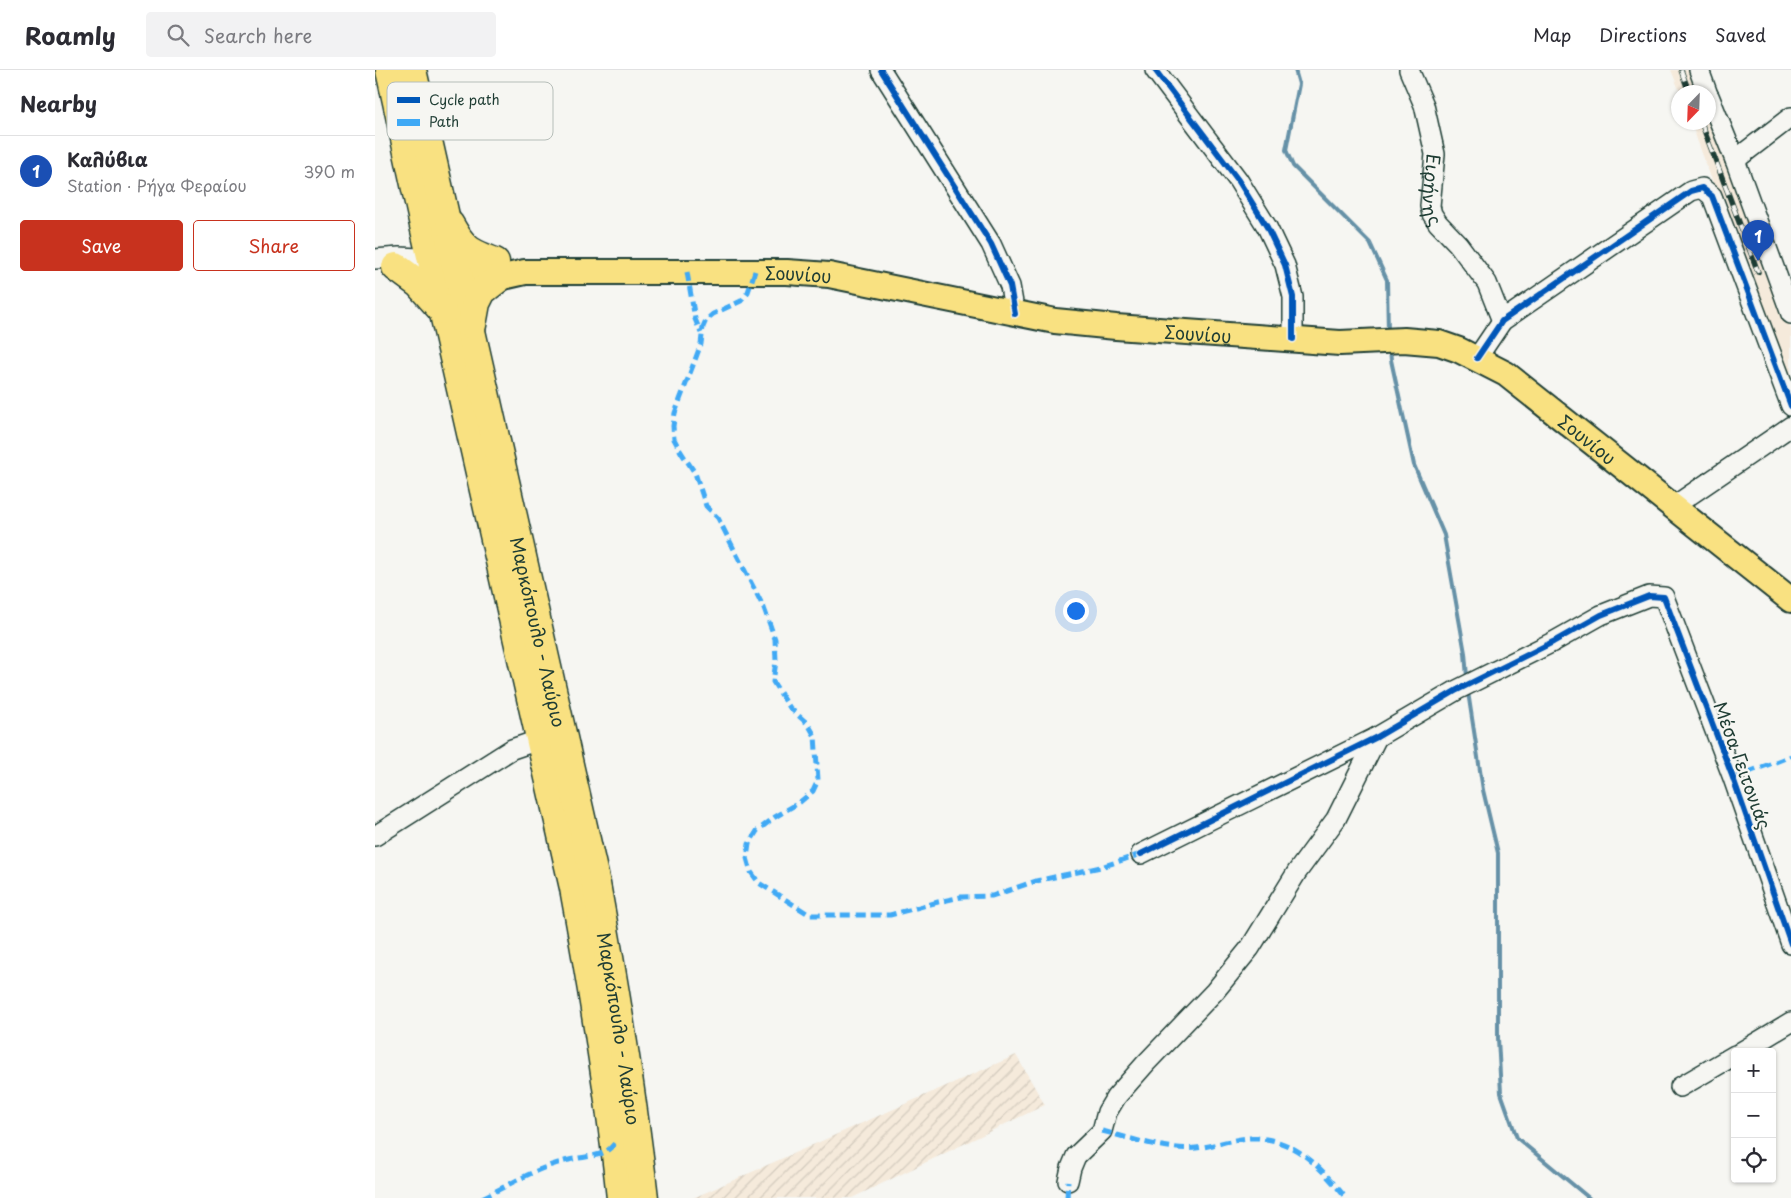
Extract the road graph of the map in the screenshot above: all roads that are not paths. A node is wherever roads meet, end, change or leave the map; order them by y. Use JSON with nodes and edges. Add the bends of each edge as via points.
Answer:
{"nodes":[{"id":1,"x":390,"y":70,"type":"edge"},
{"id":2,"x":881,"y":70,"type":"edge"},
{"id":3,"x":1155,"y":70,"type":"edge"},
{"id":4,"x":1409,"y":70,"type":"edge"},
{"id":5,"x":1699,"y":70,"type":"edge"},
{"id":6,"x":394,"y":82,"type":"edge"},
{"id":7,"x":1704,"y":85,"type":"edge"},
{"id":8,"x":1716,"y":113,"type":"edge"},
{"id":9,"x":1791,"y":117,"type":"edge"},
{"id":10,"x":411,"y":140,"type":"edge"},
{"id":11,"x":422,"y":140,"type":"edge"},
{"id":12,"x":1735,"y":160,"type":"junction"},
{"id":13,"x":434,"y":218,"type":"junction"},
{"id":14,"x":387,"y":260,"type":"edge"},
{"id":15,"x":445,"y":267,"type":"junction"},
{"id":16,"x":506,"y":271,"type":"junction"},
{"id":17,"x":445,"y":313,"type":"junction"},
{"id":18,"x":1015,"y":314,"type":"junction"},
{"id":19,"x":1791,"y":314,"type":"edge"},
{"id":20,"x":1502,"y":321,"type":"junction"},
{"id":21,"x":472,"y":332,"type":"junction"},
{"id":22,"x":1293,"y":339,"type":"junction"},
{"id":23,"x":1477,"y":358,"type":"junction"},
{"id":24,"x":1791,"y":406,"type":"edge"},
{"id":25,"x":1791,"y":426,"type":"edge"},
{"id":26,"x":1673,"y":506,"type":"junction"},
{"id":27,"x":1791,"y":600,"type":"edge"},
{"id":28,"x":1377,"y":737,"type":"junction"},
{"id":29,"x":541,"y":739,"type":"junction"},
{"id":30,"x":375,"y":836,"type":"edge"},
{"id":31,"x":1141,"y":854,"type":"dead end"},
{"id":32,"x":1791,"y":944,"type":"edge"},
{"id":33,"x":1791,"y":1022,"type":"edge"},
{"id":34,"x":1748,"y":1048,"type":"edge"},
{"id":35,"x":1731,"y":1057,"type":"edge"},
{"id":36,"x":1680,"y":1087,"type":"dead end"},
{"id":37,"x":1068,"y":1181,"type":"dead end"},
{"id":38,"x":621,"y":1198,"type":"edge"},
{"id":39,"x":643,"y":1198,"type":"edge"}],
"edges":[{"from":1,"to":6,"type":"highway","name":"Μαρκόπουλο - Λαύριο"},
{"from":2,"to":18,"type":"street","via":[[991,244],[1010,286]]},
{"from":3,"to":22,"type":"street","via":[[1237,180],[1267,227],[1285,265],[1293,297]]},
{"from":4,"to":20,"type":"street","name":"Ειρήνης","via":[[1423,105],[1435,154],[1432,214],[1487,284]]},
{"from":5,"to":7,"type":"street"},
{"from":8,"to":12,"type":"street"},
{"from":9,"to":12,"type":"street"},
{"from":10,"to":13,"type":"highway","name":"Μαρκόπουλο - Λαύριο"},
{"from":11,"to":13,"type":"highway","name":"Μαρκόπουλο - Λαύριο"},
{"from":12,"to":19,"type":"street"},
{"from":13,"to":14,"type":"highway","via":[[409,247]]},
{"from":13,"to":15,"type":"highway","name":"Μαρκόπουλο - Λαύριο"},
{"from":13,"to":16,"type":"highway","via":[[460,244]]},
{"from":14,"to":15,"type":"street"},
{"from":14,"to":17,"type":"highway","via":[[419,284]]},
{"from":15,"to":16,"type":"main road","name":"Σουνίου"},
{"from":15,"to":17,"type":"highway","name":"Μαρκόπουλο - Λαύριο"},
{"from":15,"to":21,"type":"highway","name":"Μαρκόπουλο - Λαύριο"},
{"from":16,"to":18,"type":"main road","name":"Σουνίου","via":[[829,275]]},
{"from":16,"to":21,"type":"highway","via":[[482,291],[476,303]]},
{"from":17,"to":29,"type":"highway","name":"Μαρκόπουλο - Λαύριο"},
{"from":18,"to":22,"type":"main road","name":"Σουνίου","via":[[1116,327]]},
{"from":20,"to":23,"type":"street"},
{"from":20,"to":24,"type":"street","via":[[1691,191],[1702,188],[1712,196]]},
{"from":21,"to":39,"type":"highway","name":"Μαρκόπουλο - Λαύριο","via":[[596,884],[633,1102]]},
{"from":22,"to":23,"type":"main road","name":"Σουνίου","via":[[1340,343],[1404,340],[1439,343]]},
{"from":23,"to":26,"type":"main road","name":"Σουνίου","via":[[1506,374]]},
{"from":25,"to":26,"type":"street"},
{"from":26,"to":27,"type":"main road","name":"Σουνίου"},
{"from":28,"to":31,"type":"street"},
{"from":28,"to":32,"type":"street","name":"Μέσα Γειτονιάς","via":[[1465,686],[1601,615],[1649,596],[1664,597],[1733,778]]},
{"from":28,"to":37,"type":"street","via":[[1336,819],[1297,872],[1250,948],[1215,991],[1116,1098],[1107,1112],[1102,1131],[1076,1156]]},
{"from":29,"to":30,"type":"street","via":[[512,749]]},
{"from":29,"to":38,"type":"highway","name":"Μαρκόπουλο - Λαύριο","via":[[591,978],[611,1106]]},
{"from":33,"to":34,"type":"street"},
{"from":35,"to":36,"type":"street"}]}
